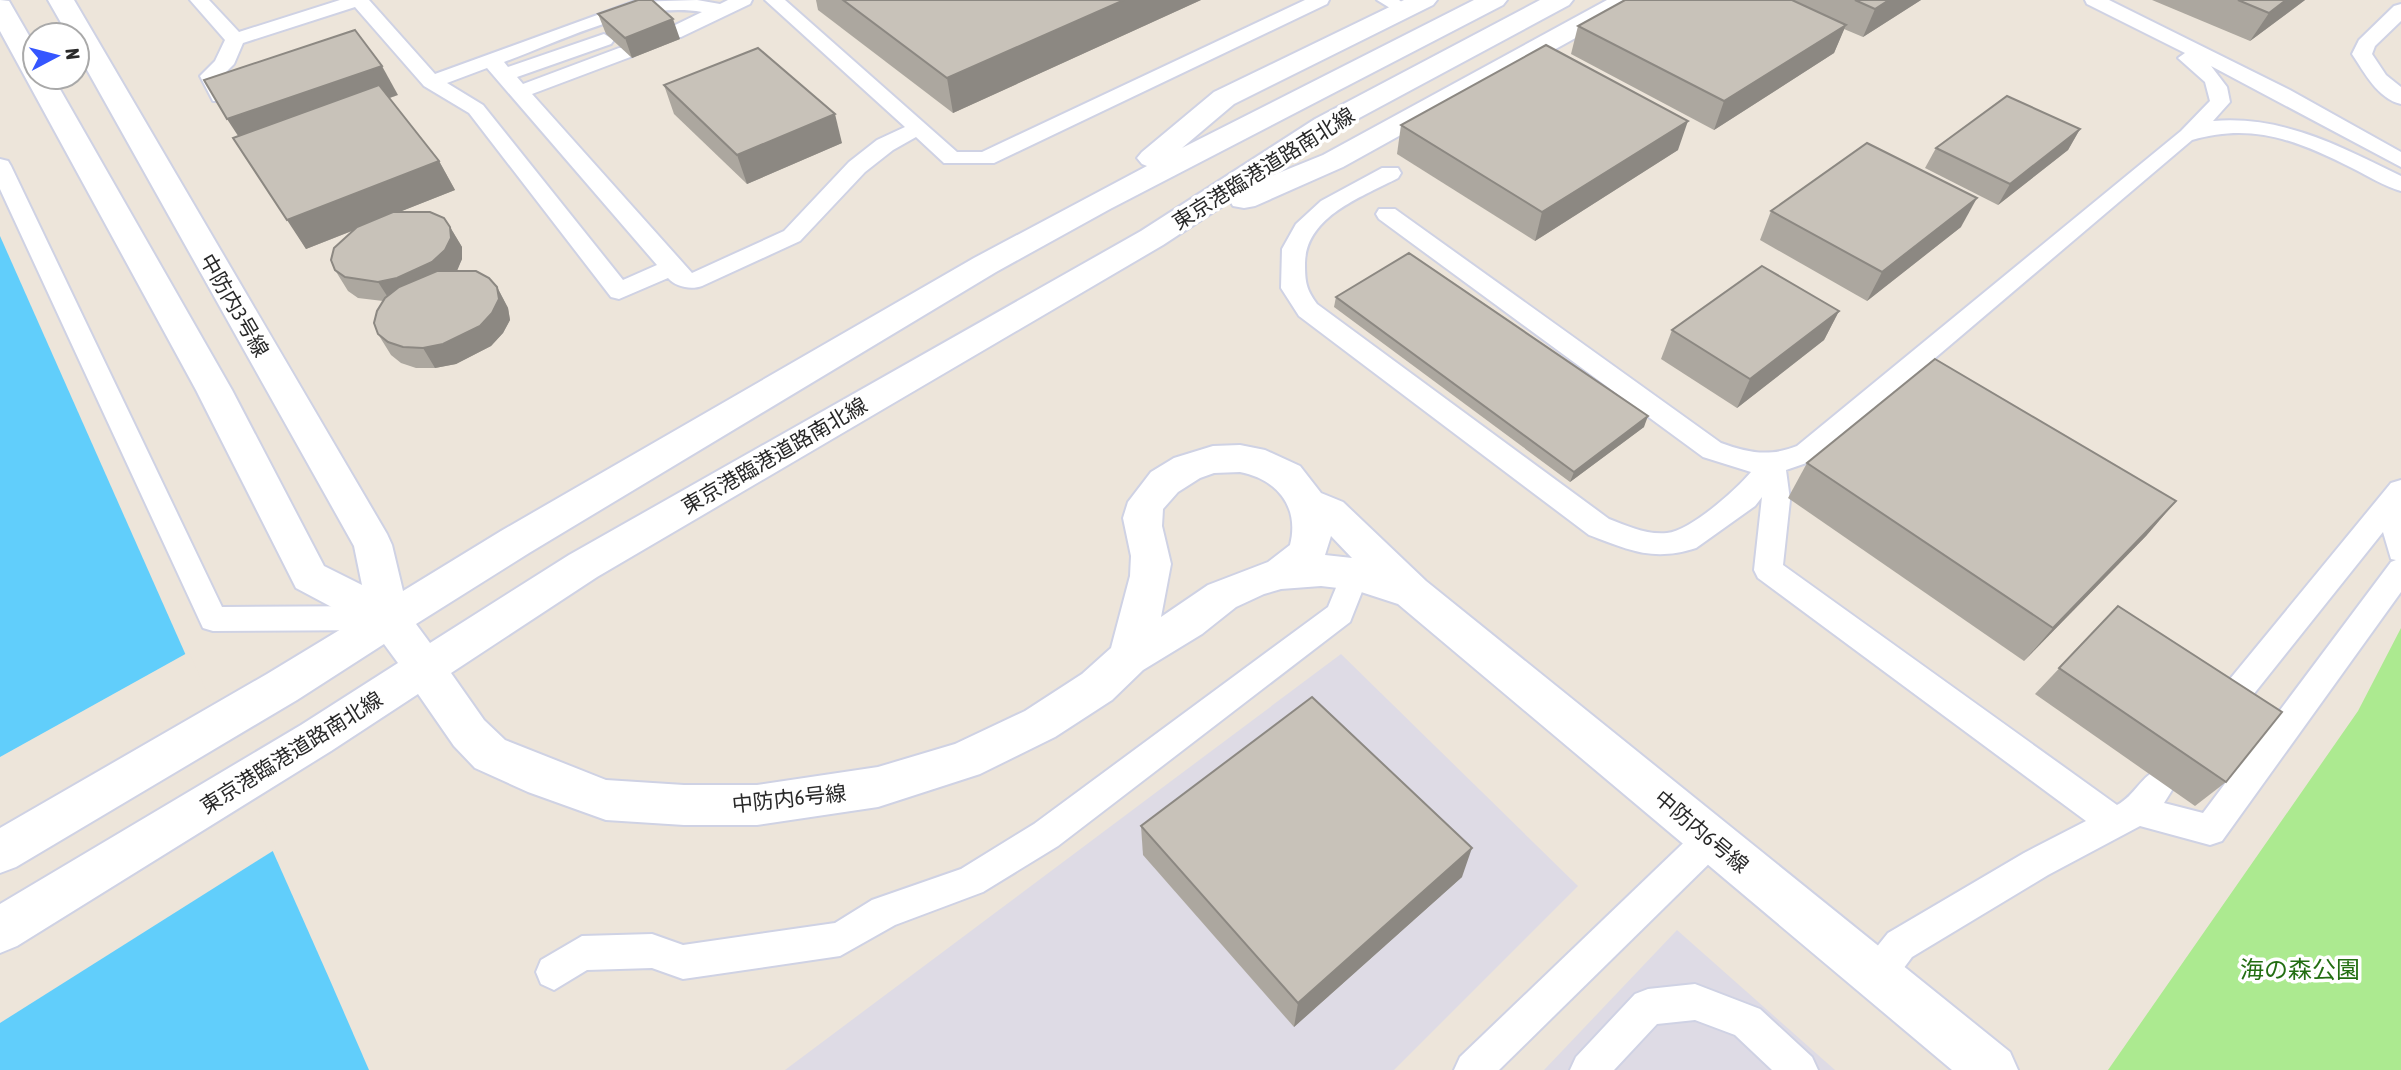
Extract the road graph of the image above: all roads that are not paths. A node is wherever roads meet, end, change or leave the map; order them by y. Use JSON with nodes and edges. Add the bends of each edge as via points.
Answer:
{"nodes":[{"id":1,"x":61,"y":0,"type":"edge"},
{"id":2,"x":199,"y":0,"type":"edge"},
{"id":3,"x":359,"y":0,"type":"edge"},
{"id":4,"x":743,"y":0,"type":"edge"},
{"id":5,"x":774,"y":0,"type":"edge"},
{"id":6,"x":1320,"y":0,"type":"edge"},
{"id":7,"x":1494,"y":0,"type":"edge"},
{"id":8,"x":1560,"y":0,"type":"edge"},
{"id":9,"x":1626,"y":0,"type":"edge"},
{"id":10,"x":2094,"y":0,"type":"edge"},
{"id":11,"x":1404,"y":3,"type":"edge"},
{"id":12,"x":636,"y":4,"type":"edge"},
{"id":13,"x":0,"y":7,"type":"edge"},
{"id":14,"x":722,"y":10,"type":"junction"},
{"id":15,"x":2401,"y":10,"type":"edge"},
{"id":16,"x":2121,"y":14,"type":"junction"},
{"id":17,"x":657,"y":19,"type":"edge"},
{"id":18,"x":674,"y":33,"type":"edge"},
{"id":19,"x":610,"y":38,"type":"edge"},
{"id":20,"x":235,"y":39,"type":"junction"},
{"id":21,"x":21,"y":45,"type":"edge"},
{"id":22,"x":626,"y":52,"type":"edge"},
{"id":23,"x":506,"y":76,"type":"junction"},
{"id":24,"x":431,"y":82,"type":"junction"},
{"id":25,"x":47,"y":91,"type":"edge"},
{"id":26,"x":220,"y":97,"type":"edge"},
{"id":27,"x":2401,"y":99,"type":"edge"},
{"id":28,"x":917,"y":129,"type":"junction"},
{"id":29,"x":2185,"y":136,"type":"junction"},
{"id":30,"x":2401,"y":161,"type":"edge"},
{"id":31,"x":0,"y":166,"type":"edge"},
{"id":32,"x":1390,"y":173,"type":"dead end"},
{"id":33,"x":2401,"y":184,"type":"edge"},
{"id":34,"x":1099,"y":202,"type":"junction"},
{"id":35,"x":1387,"y":214,"type":"dead end"},
{"id":36,"x":1152,"y":239,"type":"junction"},
{"id":37,"x":672,"y":267,"type":"junction"},
{"id":38,"x":1772,"y":464,"type":"junction"},
{"id":39,"x":2396,"y":497,"type":"edge"},
{"id":40,"x":1310,"y":504,"type":"junction"},
{"id":41,"x":2401,"y":551,"type":"edge"},
{"id":42,"x":2401,"y":570,"type":"edge"},
{"id":43,"x":1281,"y":573,"type":"junction"},
{"id":44,"x":1355,"y":574,"type":"junction"},
{"id":45,"x":1412,"y":592,"type":"junction"},
{"id":46,"x":389,"y":618,"type":"junction"},
{"id":47,"x":1128,"y":657,"type":"junction"},
{"id":48,"x":426,"y":668,"type":"junction"},
{"id":49,"x":2218,"y":716,"type":"edge"},
{"id":50,"x":2161,"y":782,"type":"dead end"},
{"id":51,"x":2126,"y":817,"type":"junction"},
{"id":52,"x":1712,"y":838,"type":"junction"},
{"id":53,"x":0,"y":852,"type":"edge"},
{"id":54,"x":0,"y":930,"type":"edge"},
{"id":55,"x":554,"y":972,"type":"dead end"},
{"id":56,"x":1876,"y":976,"type":"junction"},
{"id":57,"x":1473,"y":1070,"type":"edge"},
{"id":58,"x":1590,"y":1070,"type":"edge"},
{"id":59,"x":1799,"y":1070,"type":"edge"},
{"id":60,"x":1992,"y":1070,"type":"edge"}],
"edges":[{"from":1,"to":46,"type":"street","name":"中防内3号線","via":[[373,545]]},
{"from":2,"to":20,"type":"lane"},
{"from":3,"to":20,"type":"lane"},
{"from":3,"to":24,"type":"lane"},
{"from":4,"to":14,"type":"lane"},
{"from":5,"to":28,"type":"lane"},
{"from":6,"to":28,"type":"lane","via":[[986,158],[952,158]]},
{"from":7,"to":34,"type":"street","name":"東京港臨港道路南北線"},
{"from":8,"to":36,"type":"street","name":"東京港臨港道路南北線","via":[[1325,125]]},
{"from":9,"to":36,"type":"street","via":[[1333,161]]},
{"from":10,"to":16,"type":"lane"},
{"from":11,"to":34,"type":"street","via":[[1224,98]]},
{"from":12,"to":14,"type":"lane"},
{"from":12,"to":23,"type":"lane"},
{"from":13,"to":21,"type":"street"},
{"from":14,"to":17,"type":"lane"},
{"from":14,"to":18,"type":"lane"},
{"from":15,"to":27,"type":"lane","via":[[2365,44],[2362,54],[2379,79]]},
{"from":16,"to":29,"type":"lane","via":[[2216,82],[2220,102]]},
{"from":16,"to":30,"type":"lane","via":[[2283,94]]},
{"from":19,"to":23,"type":"lane"},
{"from":20,"to":26,"type":"lane","via":[[224,64],[209,76]]},
{"from":22,"to":23,"type":"lane"},
{"from":23,"to":24,"type":"lane"},
{"from":23,"to":37,"type":"lane"},
{"from":24,"to":37,"type":"lane","via":[[476,109],[619,291]]},
{"from":25,"to":46,"type":"street","name":"中防内3号線","via":[[214,390],[310,577]]},
{"from":28,"to":37,"type":"lane","via":[[865,160],[792,236],[694,281],[681,278]]},
{"from":29,"to":33,"type":"lane","via":[[2218,124],[2264,126],[2307,140]]},
{"from":29,"to":38,"type":"lane","via":[[1806,453]]},
{"from":31,"to":46,"type":"lane","via":[[213,619]]},
{"from":32,"to":38,"type":"lane","via":[[1329,206],[1304,229],[1294,249],[1293,288],[1308,310],[1600,527],[1642,544],[1686,540],[1745,499]]},
{"from":34,"to":46,"type":"street","name":"東京港臨港道路南北線","via":[[973,271]]},
{"from":35,"to":38,"type":"lane","via":[[1712,450],[1736,460]]},
{"from":36,"to":48,"type":"street","name":"東京港臨港道路南北線","via":[[583,566]]},
{"from":38,"to":51,"type":"lane","via":[[1776,500],[1768,570]]},
{"from":39,"to":41,"type":"lane"},
{"from":39,"to":49,"type":"lane"},
{"from":40,"to":43,"type":"street","via":[[1313,528],[1307,553]]},
{"from":40,"to":45,"type":"street","name":"中防内6号線","via":[[1330,512]]},
{"from":40,"to":47,"type":"street","via":[[1279,469],[1249,458],[1193,464],[1169,479],[1146,504],[1142,530],[1152,562],[1146,605]]},
{"from":42,"to":51,"type":"lane","via":[[2210,830]]},
{"from":43,"to":44,"type":"street","via":[[1321,570]]},
{"from":43,"to":47,"type":"street","via":[[1222,597]]},
{"from":44,"to":45,"type":"street"},
{"from":44,"to":55,"type":"lane","via":[[1340,614],[1046,835],[971,881],[884,912],[840,939],[682,962],[652,951],[582,953]]},
{"from":45,"to":52,"type":"street","name":"中防内6号線"},
{"from":46,"to":48,"type":"street","name":"中防内3号線"},
{"from":46,"to":53,"type":"street","name":"東京港臨港道路南北線"},
{"from":47,"to":48,"type":"street","name":"中防内6号線","via":[[1097,687],[1040,724],[965,760],[878,787],[757,805],[606,800],[544,778],[489,754],[469,733]]},
{"from":48,"to":54,"type":"street","name":"東京港臨港道路南北線"},
{"from":50,"to":51,"type":"lane"},
{"from":51,"to":56,"type":"lane","via":[[1900,944]]},
{"from":52,"to":56,"type":"street","name":"中防内6号線"},
{"from":52,"to":57,"type":"lane"},
{"from":56,"to":60,"type":"street","name":"中防内6号線"},
{"from":58,"to":59,"type":"lane","via":[[1648,1007],[1695,1002],[1747,1022]]}]}
